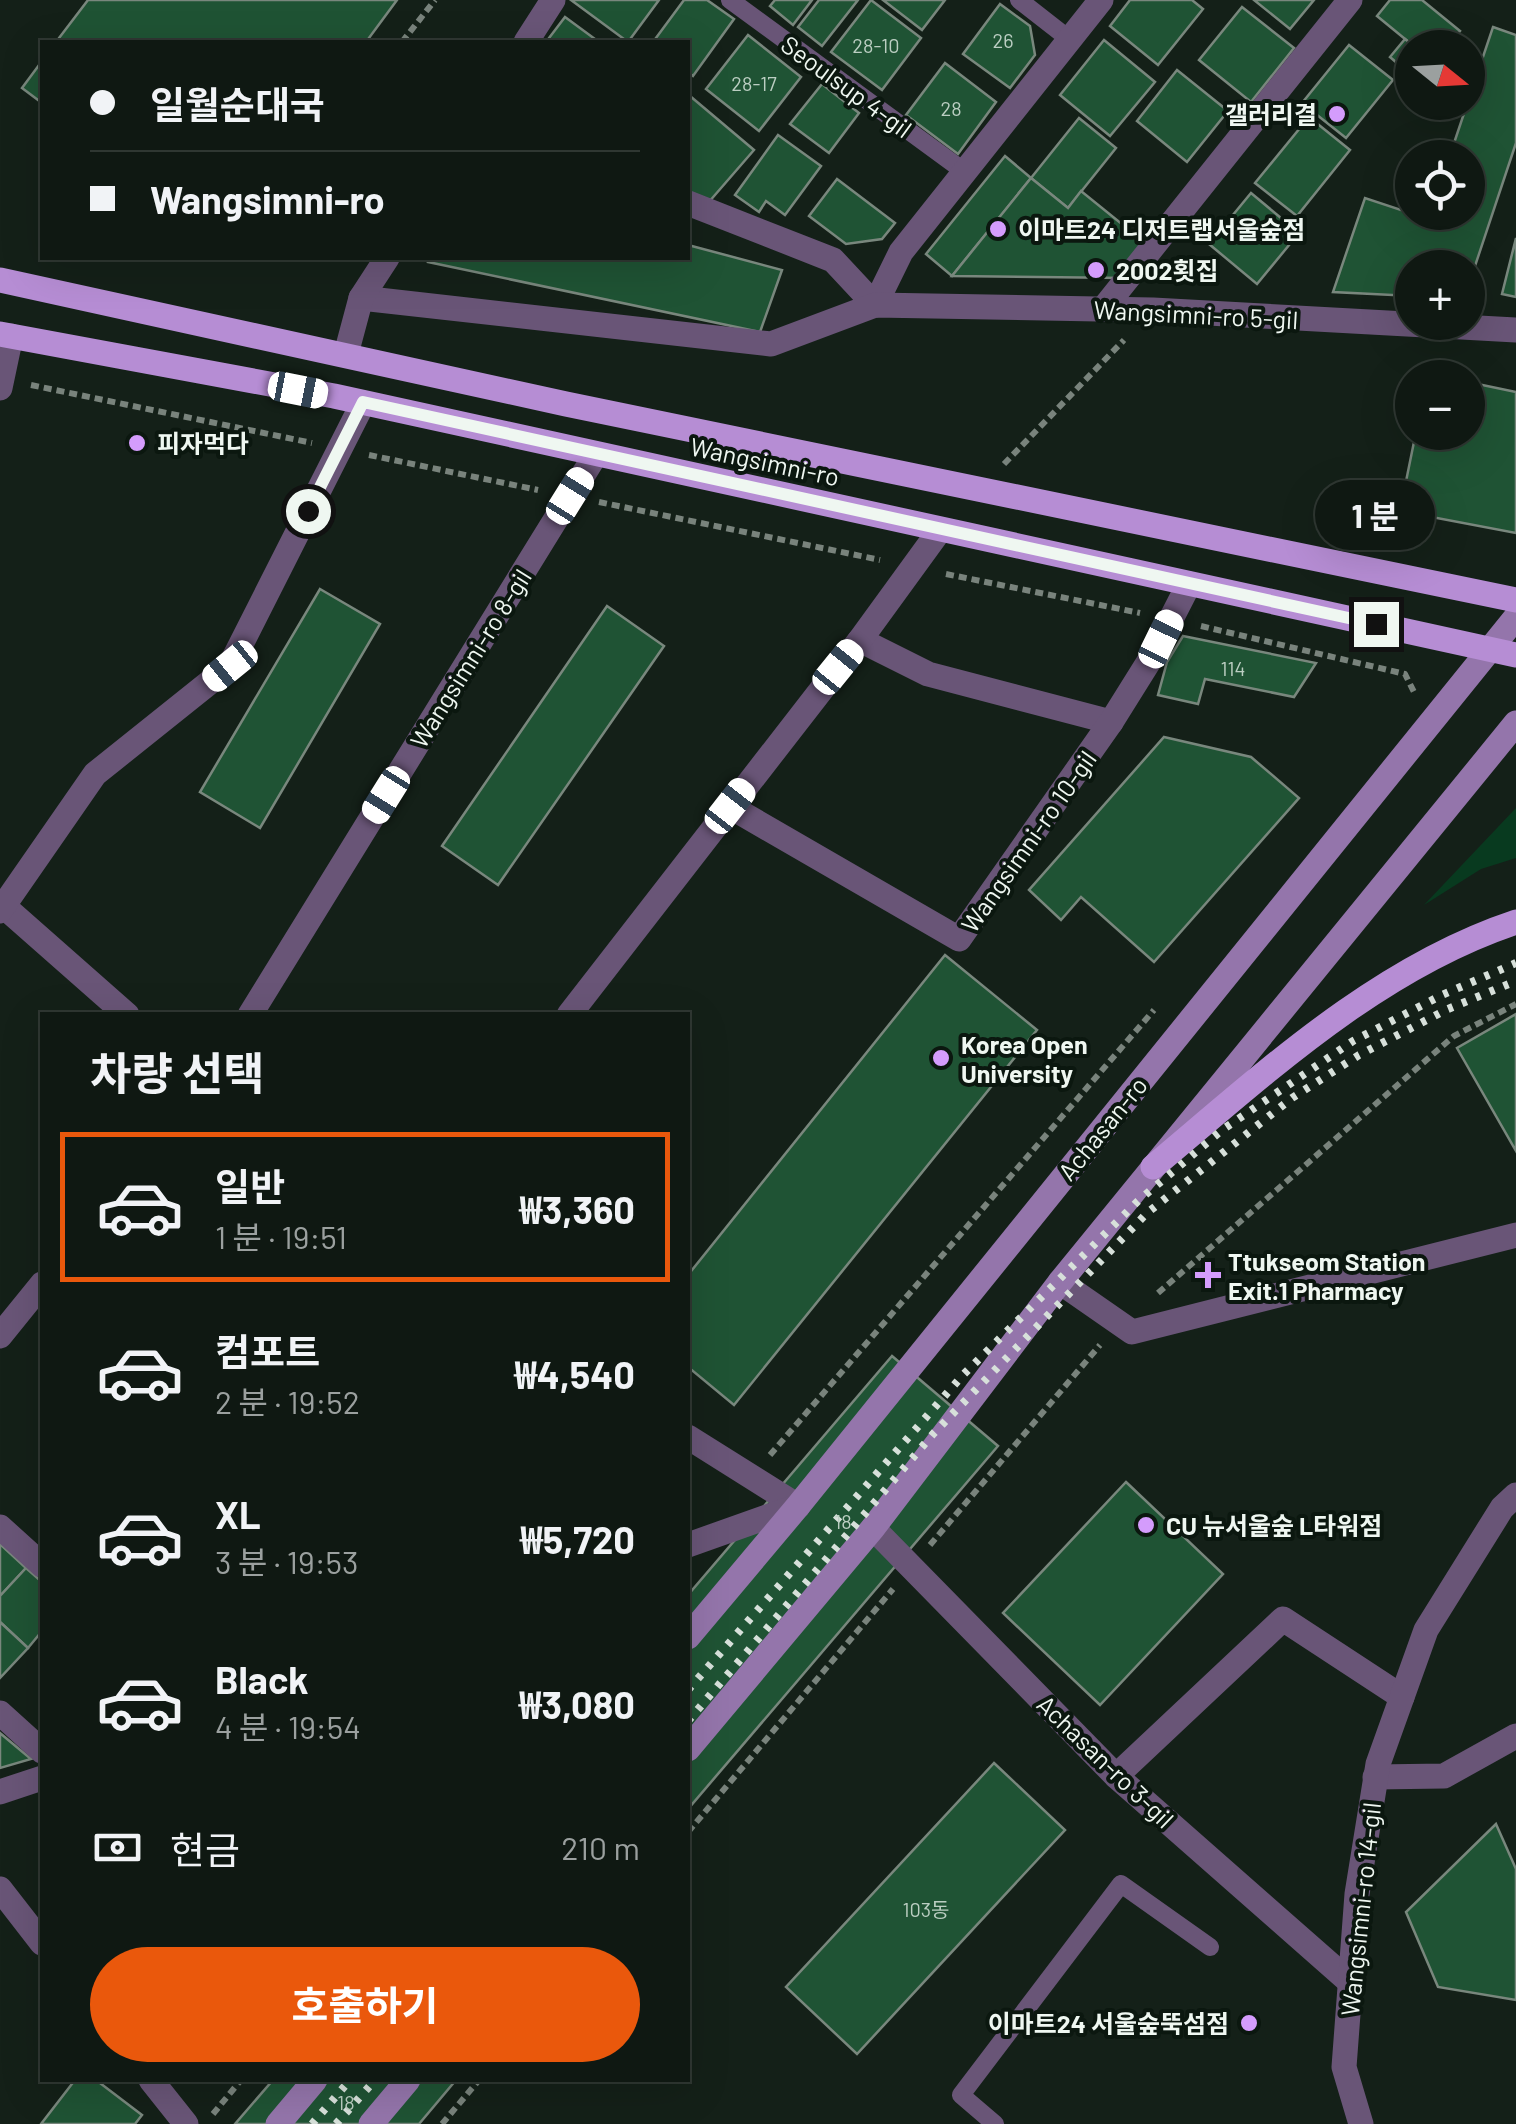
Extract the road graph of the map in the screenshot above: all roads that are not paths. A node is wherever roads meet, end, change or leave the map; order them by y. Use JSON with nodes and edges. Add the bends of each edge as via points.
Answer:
{"nodes":[{"id":1,"x":552,"y":0,"type":"edge"},
{"id":2,"x":730,"y":0,"type":"edge"},
{"id":3,"x":1019,"y":0,"type":"edge"},
{"id":4,"x":1100,"y":0,"type":"edge"},
{"id":5,"x":1350,"y":0,"type":"edge"},
{"id":6,"x":527,"y":40,"type":"edge"},
{"id":7,"x":1070,"y":40,"type":"junction"},
{"id":8,"x":964,"y":172,"type":"junction"},
{"id":9,"x":690,"y":204,"type":"edge"},
{"id":10,"x":386,"y":260,"type":"edge"},
{"id":11,"x":0,"y":280,"type":"edge"},
{"id":12,"x":361,"y":298,"type":"junction"},
{"id":13,"x":875,"y":305,"type":"junction"},
{"id":14,"x":1103,"y":309,"type":"junction"},
{"id":15,"x":1516,"y":330,"type":"edge"},
{"id":16,"x":5,"y":335,"type":"edge"},
{"id":17,"x":346,"y":354,"type":"junction"},
{"id":18,"x":1,"y":384,"type":"edge"},
{"id":19,"x":363,"y":402,"type":"junction"},
{"id":20,"x":596,"y":454,"type":"junction"},
{"id":21,"x":940,"y":530,"type":"junction"},
{"id":22,"x":1189,"y":584,"type":"junction"},
{"id":23,"x":1516,"y":600,"type":"edge"},
{"id":24,"x":1516,"y":617,"type":"edge"},
{"id":25,"x":860,"y":640,"type":"junction"},
{"id":26,"x":1488,"y":648,"type":"junction"},
{"id":27,"x":1516,"y":655,"type":"edge"},
{"id":28,"x":1111,"y":722,"type":"junction"},
{"id":29,"x":1516,"y":723,"type":"edge"},
{"id":30,"x":730,"y":806,"type":"junction"},
{"id":31,"x":1,"y":907,"type":"edge"},
{"id":32,"x":1516,"y":922,"type":"edge"},
{"id":33,"x":123,"y":1012,"type":"edge"},
{"id":34,"x":252,"y":1012,"type":"edge"},
{"id":35,"x":571,"y":1012,"type":"edge"},
{"id":36,"x":1153,"y":1167,"type":"junction"},
{"id":37,"x":1516,"y":1236,"type":"edge"},
{"id":38,"x":1060,"y":1282,"type":"junction"},
{"id":39,"x":40,"y":1286,"type":"edge"},
{"id":40,"x":0,"y":1336,"type":"edge"},
{"id":41,"x":690,"y":1438,"type":"edge"},
{"id":42,"x":1516,"y":1495,"type":"edge"},
{"id":43,"x":798,"y":1506,"type":"junction"},
{"id":44,"x":0,"y":1527,"type":"edge"},
{"id":45,"x":874,"y":1528,"type":"junction"},
{"id":46,"x":690,"y":1545,"type":"edge"},
{"id":47,"x":40,"y":1563,"type":"edge"},
{"id":48,"x":690,"y":1635,"type":"edge"},
{"id":49,"x":1402,"y":1697,"type":"junction"},
{"id":50,"x":0,"y":1713,"type":"edge"},
{"id":51,"x":1516,"y":1736,"type":"edge"},
{"id":52,"x":690,"y":1747,"type":"edge"},
{"id":53,"x":40,"y":1749,"type":"edge"},
{"id":54,"x":1116,"y":1776,"type":"junction"},
{"id":55,"x":1375,"y":1778,"type":"junction"},
{"id":56,"x":40,"y":1779,"type":"edge"},
{"id":57,"x":0,"y":1792,"type":"edge"},
{"id":58,"x":0,"y":1889,"type":"edge"},
{"id":59,"x":40,"y":1940,"type":"edge"},
{"id":60,"x":1210,"y":1948,"type":"dead end"},
{"id":61,"x":1350,"y":1982,"type":"junction"},
{"id":62,"x":153,"y":2082,"type":"edge"},
{"id":63,"x":314,"y":2082,"type":"edge"},
{"id":64,"x":406,"y":2082,"type":"edge"},
{"id":65,"x":186,"y":2124,"type":"edge"},
{"id":66,"x":278,"y":2124,"type":"edge"},
{"id":67,"x":372,"y":2124,"type":"edge"},
{"id":68,"x":994,"y":2124,"type":"edge"},
{"id":69,"x":1361,"y":2124,"type":"edge"}],
"edges":[{"from":1,"to":6,"type":"street"},
{"from":2,"to":8,"type":"lane","name":"Seoulsup 4-gil"},
{"from":3,"to":7,"type":"lane"},
{"from":4,"to":7,"type":"street"},
{"from":5,"to":14,"type":"street"},
{"from":7,"to":8,"type":"street"},
{"from":8,"to":13,"type":"street","via":[[901,252]]},
{"from":9,"to":13,"type":"street","via":[[833,260]]},
{"from":10,"to":12,"type":"street"},
{"from":11,"to":17,"type":"main road","name":"Wangsimni-ro"},
{"from":12,"to":13,"type":"street","name":"Wangsimni-ro 5-gil","via":[[771,344]]},
{"from":12,"to":17,"type":"street"},
{"from":13,"to":14,"type":"street","name":"Wangsimni-ro 5-gil"},
{"from":14,"to":15,"type":"street","name":"Wangsimni-ro 5-gil"},
{"from":16,"to":18,"type":"street"},
{"from":16,"to":19,"type":"main road","name":"Wangsimni-ro"},
{"from":17,"to":23,"type":"main road","name":"Wangsimni-ro"},
{"from":19,"to":20,"type":"main road","name":"Wangsimni-ro"},
{"from":19,"to":31,"type":"street","via":[[230,666],[95,774]]},
{"from":20,"to":21,"type":"main road","name":"Wangsimni-ro"},
{"from":20,"to":34,"type":"street","name":"Wangsimni-ro 8-gil"},
{"from":21,"to":22,"type":"main road","name":"Wangsimni-ro"},
{"from":21,"to":25,"type":"street"},
{"from":22,"to":26,"type":"main road","name":"Wangsimni-ro"},
{"from":22,"to":28,"type":"street","name":"Wangsimni-ro 10-gil"},
{"from":24,"to":26,"type":"main road","name":"Achasan-ro"},
{"from":25,"to":28,"type":"street","name":"Wangsimni-ro 10-gil","via":[[928,674]]},
{"from":25,"to":30,"type":"street"},
{"from":26,"to":27,"type":"main road","name":"Wangsimni-ro"},
{"from":26,"to":43,"type":"main road","name":"Achasan-ro"},
{"from":28,"to":30,"type":"street","name":"Wangsimni-ro 10-gil","via":[[959,938]]},
{"from":29,"to":36,"type":"main road"},
{"from":30,"to":35,"type":"street"},
{"from":31,"to":33,"type":"street"},
{"from":32,"to":36,"type":"main road","via":[[1414,969],[1327,1024]]},
{"from":36,"to":38,"type":"main road"},
{"from":37,"to":38,"type":"street","via":[[1132,1332]]},
{"from":38,"to":45,"type":"main road"},
{"from":39,"to":40,"type":"street"},
{"from":41,"to":43,"type":"street"},
{"from":42,"to":49,"type":"street","name":"Wangsimni-ro 14-gil","via":[[1426,1630]]},
{"from":43,"to":46,"type":"street"},
{"from":43,"to":48,"type":"main road","name":"Achasan-ro"},
{"from":44,"to":47,"type":"street"},
{"from":45,"to":52,"type":"main road"},
{"from":45,"to":54,"type":"street","name":"Achasan-ro 3-gil"},
{"from":49,"to":54,"type":"street","via":[[1283,1620]]},
{"from":49,"to":55,"type":"street","name":"Wangsimni-ro 14-gil"},
{"from":50,"to":53,"type":"street"},
{"from":51,"to":55,"type":"street","via":[[1444,1776]]},
{"from":54,"to":61,"type":"street","name":"Achasan-ro 3-gil"},
{"from":55,"to":61,"type":"street","name":"Wangsimni-ro 14-gil"},
{"from":56,"to":57,"type":"street"},
{"from":58,"to":59,"type":"street"},
{"from":60,"to":68,"type":"lane","via":[[1121,1884],[961,2095]]},
{"from":61,"to":69,"type":"street","name":"Wangsimni-ro 14-gil","via":[[1344,2067]]},
{"from":62,"to":65,"type":"street"},
{"from":63,"to":66,"type":"main road"},
{"from":64,"to":67,"type":"main road"}]}
